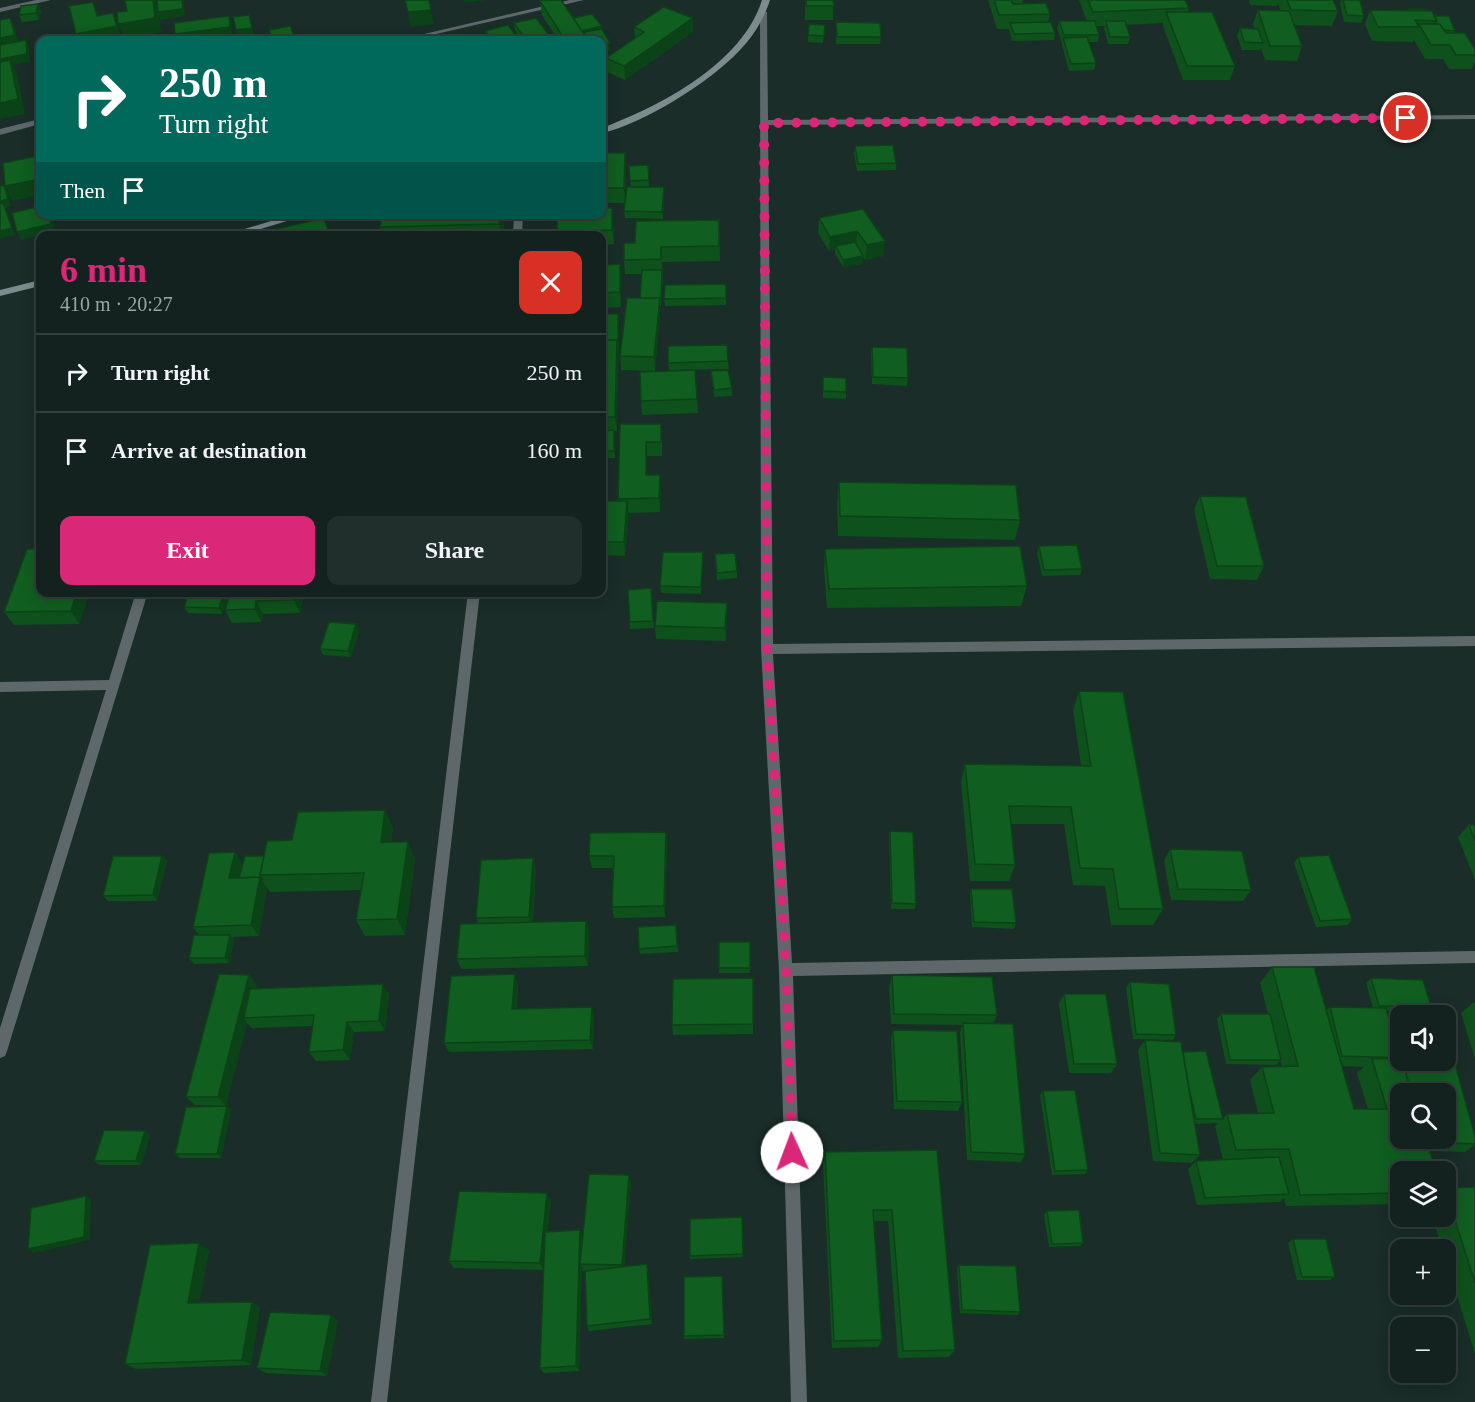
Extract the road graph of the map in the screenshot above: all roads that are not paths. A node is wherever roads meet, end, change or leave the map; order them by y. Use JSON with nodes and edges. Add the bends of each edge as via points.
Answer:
{"nodes":[{"id":1,"x":47,"y":0,"type":"edge"},
{"id":2,"x":580,"y":0,"type":"edge"},
{"id":3,"x":764,"y":6,"type":"edge"},
{"id":4,"x":0,"y":10,"type":"edge"},
{"id":5,"x":420,"y":36,"type":"edge"},
{"id":6,"x":1475,"y":117,"type":"edge"},
{"id":7,"x":36,"y":123,"type":"edge"},
{"id":8,"x":764,"y":123,"type":"junction"},
{"id":9,"x":606,"y":129,"type":"edge"},
{"id":10,"x":0,"y":132,"type":"edge"},
{"id":11,"x":292,"y":219,"type":"edge"},
{"id":12,"x":257,"y":231,"type":"edge"},
{"id":13,"x":36,"y":284,"type":"edge"},
{"id":14,"x":0,"y":293,"type":"edge"},
{"id":15,"x":140,"y":597,"type":"edge"},
{"id":16,"x":473,"y":597,"type":"edge"},
{"id":17,"x":1475,"y":641,"type":"edge"},
{"id":18,"x":767,"y":649,"type":"junction"},
{"id":19,"x":114,"y":685,"type":"junction"},
{"id":20,"x":0,"y":687,"type":"edge"},
{"id":21,"x":1475,"y":957,"type":"edge"},
{"id":22,"x":786,"y":970,"type":"junction"},
{"id":23,"x":0,"y":1051,"type":"edge"},
{"id":24,"x":378,"y":1402,"type":"edge"},
{"id":25,"x":799,"y":1402,"type":"edge"}],
"edges":[{"from":1,"to":4,"type":"street"},
{"from":2,"to":5,"type":"street"},
{"from":3,"to":8,"type":"street"},
{"from":3,"to":9,"type":"street","via":[[733,54],[652,109]]},
{"from":6,"to":8,"type":"street"},
{"from":7,"to":10,"type":"street"},
{"from":8,"to":18,"type":"street"},
{"from":11,"to":12,"type":"street"},
{"from":13,"to":14,"type":"street"},
{"from":15,"to":19,"type":"street"},
{"from":16,"to":24,"type":"street"},
{"from":17,"to":18,"type":"street"},
{"from":18,"to":22,"type":"street"},
{"from":19,"to":20,"type":"street"},
{"from":19,"to":23,"type":"street"},
{"from":21,"to":22,"type":"street"},
{"from":22,"to":25,"type":"street"}]}
